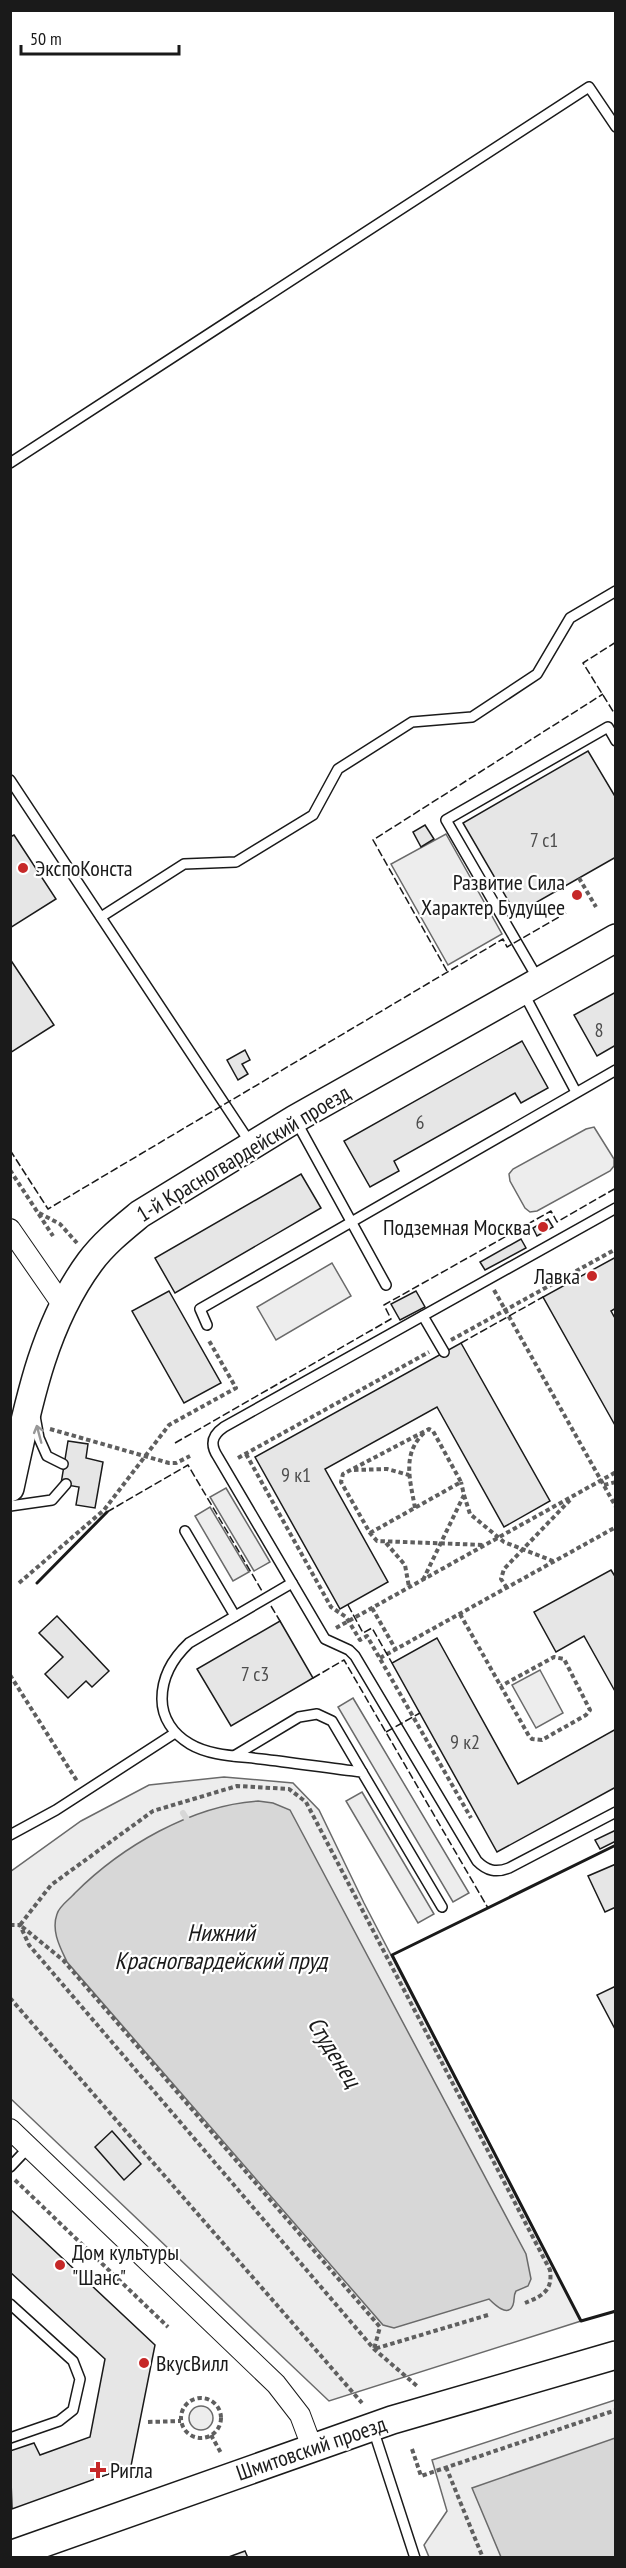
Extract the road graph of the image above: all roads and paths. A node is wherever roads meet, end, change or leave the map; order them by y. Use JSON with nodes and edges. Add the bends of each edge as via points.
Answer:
{"nodes":[{"id":1,"x":615,"y":127,"type":"edge"},
{"id":2,"x":10,"y":463,"type":"edge"},
{"id":3,"x":615,"y":591,"type":"edge"},
{"id":4,"x":615,"y":741,"type":"edge"},
{"id":5,"x":10,"y":780,"type":"edge"},
{"id":6,"x":579,"y":878,"type":"dead end"},
{"id":7,"x":596,"y":907,"type":"dead end"},
{"id":8,"x":101,"y":917,"type":"junction"},
{"id":9,"x":615,"y":938,"type":"edge"},
{"id":10,"x":530,"y":986,"type":"junction"},
{"id":11,"x":615,"y":1070,"type":"edge"},
{"id":12,"x":576,"y":1092,"type":"junction"},
{"id":13,"x":295,"y":1119,"type":"junction"},
{"id":14,"x":252,"y":1145,"type":"junction"},
{"id":15,"x":10,"y":1170,"type":"edge"},
{"id":16,"x":615,"y":1208,"type":"edge"},
{"id":17,"x":39,"y":1213,"type":"junction"},
{"id":18,"x":351,"y":1221,"type":"junction"},
{"id":19,"x":10,"y":1229,"type":"edge"},
{"id":20,"x":53,"y":1236,"type":"dead end"},
{"id":21,"x":78,"y":1244,"type":"dead end"},
{"id":22,"x":488,"y":1279,"type":"junction"},
{"id":23,"x":386,"y":1285,"type":"dead end"},
{"id":24,"x":64,"y":1306,"type":"junction"},
{"id":25,"x":423,"y":1316,"type":"junction"},
{"id":26,"x":207,"y":1325,"type":"joint"},
{"id":27,"x":444,"y":1352,"type":"dead end"},
{"id":28,"x":30,"y":1394,"type":"junction"},
{"id":29,"x":36,"y":1425,"type":"junction"},
{"id":30,"x":429,"y":1429,"type":"junction"},
{"id":31,"x":246,"y":1454,"type":"dead end"},
{"id":32,"x":145,"y":1456,"type":"junction"},
{"id":33,"x":190,"y":1456,"type":"dead end"},
{"id":34,"x":63,"y":1464,"type":"dead end"},
{"id":35,"x":351,"y":1470,"type":"junction"},
{"id":36,"x":615,"y":1472,"type":"edge"},
{"id":37,"x":409,"y":1475,"type":"junction"},
{"id":38,"x":601,"y":1480,"type":"junction"},
{"id":39,"x":462,"y":1482,"type":"junction"},
{"id":40,"x":615,"y":1482,"type":"edge"},
{"id":41,"x":66,"y":1484,"type":"dead end"},
{"id":42,"x":604,"y":1485,"type":"junction"},
{"id":43,"x":10,"y":1488,"type":"edge"},
{"id":44,"x":464,"y":1495,"type":"junction"},
{"id":45,"x":574,"y":1496,"type":"junction"},
{"id":46,"x":10,"y":1506,"type":"edge"},
{"id":47,"x":615,"y":1507,"type":"edge"},
{"id":48,"x":415,"y":1508,"type":"junction"},
{"id":49,"x":615,"y":1527,"type":"edge"},
{"id":50,"x":185,"y":1531,"type":"dead end"},
{"id":51,"x":370,"y":1533,"type":"junction"},
{"id":52,"x":498,"y":1538,"type":"junction"},
{"id":53,"x":386,"y":1543,"type":"junction"},
{"id":54,"x":440,"y":1544,"type":"junction"},
{"id":55,"x":485,"y":1545,"type":"junction"},
{"id":56,"x":522,"y":1550,"type":"junction"},
{"id":57,"x":554,"y":1561,"type":"junction"},
{"id":58,"x":423,"y":1580,"type":"junction"},
{"id":59,"x":19,"y":1583,"type":"dead end"},
{"id":60,"x":292,"y":1583,"type":"junction"},
{"id":61,"x":409,"y":1587,"type":"junction"},
{"id":62,"x":507,"y":1588,"type":"junction"},
{"id":63,"x":372,"y":1608,"type":"junction"},
{"id":64,"x":460,"y":1614,"type":"junction"},
{"id":65,"x":235,"y":1616,"type":"junction"},
{"id":66,"x":349,"y":1621,"type":"junction"},
{"id":67,"x":323,"y":1635,"type":"junction"},
{"id":68,"x":396,"y":1650,"type":"junction"},
{"id":69,"x":387,"y":1655,"type":"dead end"},
{"id":70,"x":10,"y":1675,"type":"edge"},
{"id":71,"x":501,"y":1686,"type":"junction"},
{"id":72,"x":175,"y":1733,"type":"junction"},
{"id":73,"x":234,"y":1756,"type":"junction"},
{"id":74,"x":362,"y":1772,"type":"junction"},
{"id":75,"x":84,"y":1791,"type":"junction"},
{"id":76,"x":615,"y":1812,"type":"edge"},
{"id":77,"x":474,"y":1822,"type":"dead end"},
{"id":78,"x":10,"y":1835,"type":"edge"},
{"id":79,"x":442,"y":1907,"type":"dead end"},
{"id":80,"x":10,"y":1925,"type":"edge"},
{"id":81,"x":20,"y":1925,"type":"junction"},
{"id":82,"x":10,"y":1998,"type":"edge"},
{"id":83,"x":10,"y":2129,"type":"edge"},
{"id":84,"x":29,"y":2147,"type":"junction"},
{"id":85,"x":10,"y":2167,"type":"edge"},
{"id":86,"x":10,"y":2175,"type":"edge"},
{"id":87,"x":525,"y":2303,"type":"dead end"},
{"id":88,"x":10,"y":2304,"type":"edge"},
{"id":89,"x":488,"y":2315,"type":"dead end"},
{"id":90,"x":168,"y":2327,"type":"dead end"},
{"id":91,"x":374,"y":2349,"type":"junction"},
{"id":92,"x":615,"y":2355,"type":"edge"},
{"id":93,"x":417,"y":2385,"type":"dead end"},
{"id":94,"x":362,"y":2403,"type":"dead end"},
{"id":95,"x":615,"y":2410,"type":"edge"},
{"id":96,"x":181,"y":2421,"type":"junction"},
{"id":97,"x":148,"y":2422,"type":"dead end"},
{"id":98,"x":372,"y":2427,"type":"junction"},
{"id":99,"x":212,"y":2435,"type":"junction"},
{"id":100,"x":10,"y":2438,"type":"edge"},
{"id":101,"x":312,"y":2447,"type":"junction"},
{"id":102,"x":412,"y":2449,"type":"dead end"},
{"id":103,"x":221,"y":2453,"type":"dead end"},
{"id":104,"x":446,"y":2467,"type":"junction"},
{"id":105,"x":10,"y":2554,"type":"edge"},
{"id":106,"x":415,"y":2558,"type":"edge"},
{"id":107,"x":483,"y":2558,"type":"edge"}],
"edges":[{"from":1,"to":2,"type":"lane","via":[[589,87]]},
{"from":3,"to":8,"type":"lane","via":[[570,618],[537,674],[472,717],[412,722],[338,769],[313,815],[236,862],[184,864]]},
{"from":4,"to":10,"type":"lane","via":[[608,727],[446,820]]},
{"from":5,"to":8,"type":"lane"},
{"from":6,"to":7,"type":"path"},
{"from":8,"to":14,"type":"lane"},
{"from":9,"to":10,"type":"street","name":"1-й Красногвардейский проезд"},
{"from":10,"to":12,"type":"lane"},
{"from":10,"to":13,"type":"street","name":"1-й Красногвардейский проезд"},
{"from":11,"to":12,"type":"lane"},
{"from":12,"to":18,"type":"lane"},
{"from":13,"to":14,"type":"street","name":"1-й Красногвардейский проезд"},
{"from":13,"to":18,"type":"lane"},
{"from":14,"to":24,"type":"street","name":"1-й Красногвардейский проезд","via":[[140,1214],[92,1260]]},
{"from":15,"to":17,"type":"path"},
{"from":16,"to":22,"type":"lane"},
{"from":17,"to":20,"type":"path"},
{"from":17,"to":21,"type":"path","via":[[60,1224]]},
{"from":18,"to":23,"type":"lane"},
{"from":18,"to":26,"type":"lane","via":[[200,1309]]},
{"from":19,"to":24,"type":"street"},
{"from":22,"to":25,"type":"lane"},
{"from":22,"to":38,"type":"path"},
{"from":24,"to":28,"type":"street","name":"1-й Красногвардейский проезд"},
{"from":25,"to":27,"type":"lane"},
{"from":25,"to":60,"type":"lane","via":[[214,1436],[213,1449]]},
{"from":26,"to":32,"type":"path","via":[[208,1340],[236,1388],[169,1425]]},
{"from":28,"to":29,"type":"lane"},
{"from":28,"to":43,"type":"street","name":"1-й Красногвардейский проезд"},
{"from":29,"to":32,"type":"path"},
{"from":34,"to":29,"type":"lane","one_way":true,"via":[[47,1456]]},
{"from":30,"to":35,"type":"path"},
{"from":30,"to":37,"type":"path","via":[[410,1453]]},
{"from":30,"to":39,"type":"path"},
{"from":31,"to":66,"type":"path","via":[[331,1607]]},
{"from":32,"to":33,"type":"path","via":[[174,1463]]},
{"from":32,"to":59,"type":"path","via":[[104,1510]]},
{"from":35,"to":37,"type":"path","via":[[387,1469]]},
{"from":35,"to":51,"type":"path","via":[[343,1474],[341,1482]]},
{"from":36,"to":38,"type":"path"},
{"from":37,"to":48,"type":"path"},
{"from":38,"to":42,"type":"path"},
{"from":38,"to":45,"type":"path"},
{"from":39,"to":44,"type":"path"},
{"from":39,"to":48,"type":"path"},
{"from":40,"to":42,"type":"path"},
{"from":41,"to":46,"type":"lane","via":[[52,1500]]},
{"from":42,"to":47,"type":"path"},
{"from":44,"to":52,"type":"path","via":[[470,1514]]},
{"from":44,"to":54,"type":"path"},
{"from":45,"to":52,"type":"path"},
{"from":45,"to":56,"type":"path"},
{"from":48,"to":51,"type":"path"},
{"from":49,"to":57,"type":"path"},
{"from":50,"to":65,"type":"lane"},
{"from":51,"to":53,"type":"path","via":[[373,1539]]},
{"from":52,"to":55,"type":"path"},
{"from":52,"to":56,"type":"path"},
{"from":53,"to":54,"type":"path"},
{"from":53,"to":61,"type":"path","via":[[405,1565]]},
{"from":54,"to":55,"type":"path"},
{"from":54,"to":58,"type":"path"},
{"from":55,"to":58,"type":"path"},
{"from":56,"to":57,"type":"path"},
{"from":56,"to":62,"type":"path","via":[[502,1572],[501,1579]]},
{"from":57,"to":62,"type":"path"},
{"from":58,"to":61,"type":"path"},
{"from":60,"to":65,"type":"lane"},
{"from":60,"to":67,"type":"lane"},
{"from":61,"to":63,"type":"path"},
{"from":62,"to":64,"type":"path"},
{"from":63,"to":66,"type":"path"},
{"from":63,"to":68,"type":"path"},
{"from":64,"to":68,"type":"path"},
{"from":64,"to":71,"type":"path"},
{"from":65,"to":72,"type":"lane","via":[[189,1643],[171,1663],[162,1697],[168,1723]]},
{"from":66,"to":67,"type":"path"},
{"from":66,"to":77,"type":"path","via":[[360,1640],[367,1636]]},
{"from":67,"to":76,"type":"lane","via":[[355,1656],[482,1867],[494,1871],[509,1868]]},
{"from":68,"to":69,"type":"path"},
{"from":70,"to":75,"type":"path"},
{"from":71,"to":71,"type":"path","via":[[559,1657],[564,1659],[590,1710],[542,1740],[535,1740]]},
{"from":72,"to":73,"type":"lane","via":[[200,1749]]},
{"from":72,"to":75,"type":"lane"},
{"from":73,"to":74,"type":"lane"},
{"from":73,"to":74,"type":"lane","via":[[299,1718],[317,1714],[332,1721]]},
{"from":74,"to":79,"type":"lane"},
{"from":75,"to":78,"type":"lane"},
{"from":80,"to":81,"type":"path"},
{"from":81,"to":87,"type":"path","via":[[51,1885],[153,1811],[237,1786],[289,1789],[306,1802],[550,2270],[552,2283],[544,2295]]},
{"from":81,"to":91,"type":"path","via":[[28,1945]]},
{"from":81,"to":91,"type":"path","via":[[63,1960],[380,2327]]},
{"from":82,"to":94,"type":"path"},
{"from":83,"to":84,"type":"street"},
{"from":84,"to":85,"type":"lane"},
{"from":84,"to":101,"type":"street","via":[[276,2384],[300,2415]]},
{"from":86,"to":90,"type":"path"},
{"from":88,"to":100,"type":"lane","via":[[73,2361],[80,2379],[73,2410],[59,2421]]},
{"from":89,"to":91,"type":"path"},
{"from":91,"to":93,"type":"path"},
{"from":92,"to":98,"type":"street","name":"Шмитовский проезд"},
{"from":95,"to":104,"type":"path"},
{"from":96,"to":97,"type":"path"},
{"from":96,"to":99,"type":"path","via":[[183,2428],[196,2437]]},
{"from":96,"to":99,"type":"path","via":[[181,2413],[190,2401],[212,2401],[218,2407],[220,2422]]},
{"from":98,"to":101,"type":"street","name":"Шмитовский проезд"},
{"from":98,"to":106,"type":"lane"},
{"from":99,"to":103,"type":"path"},
{"from":101,"to":105,"type":"street","name":"Шмитовский проезд"},
{"from":102,"to":104,"type":"path","via":[[421,2476]]},
{"from":104,"to":107,"type":"path"}]}
